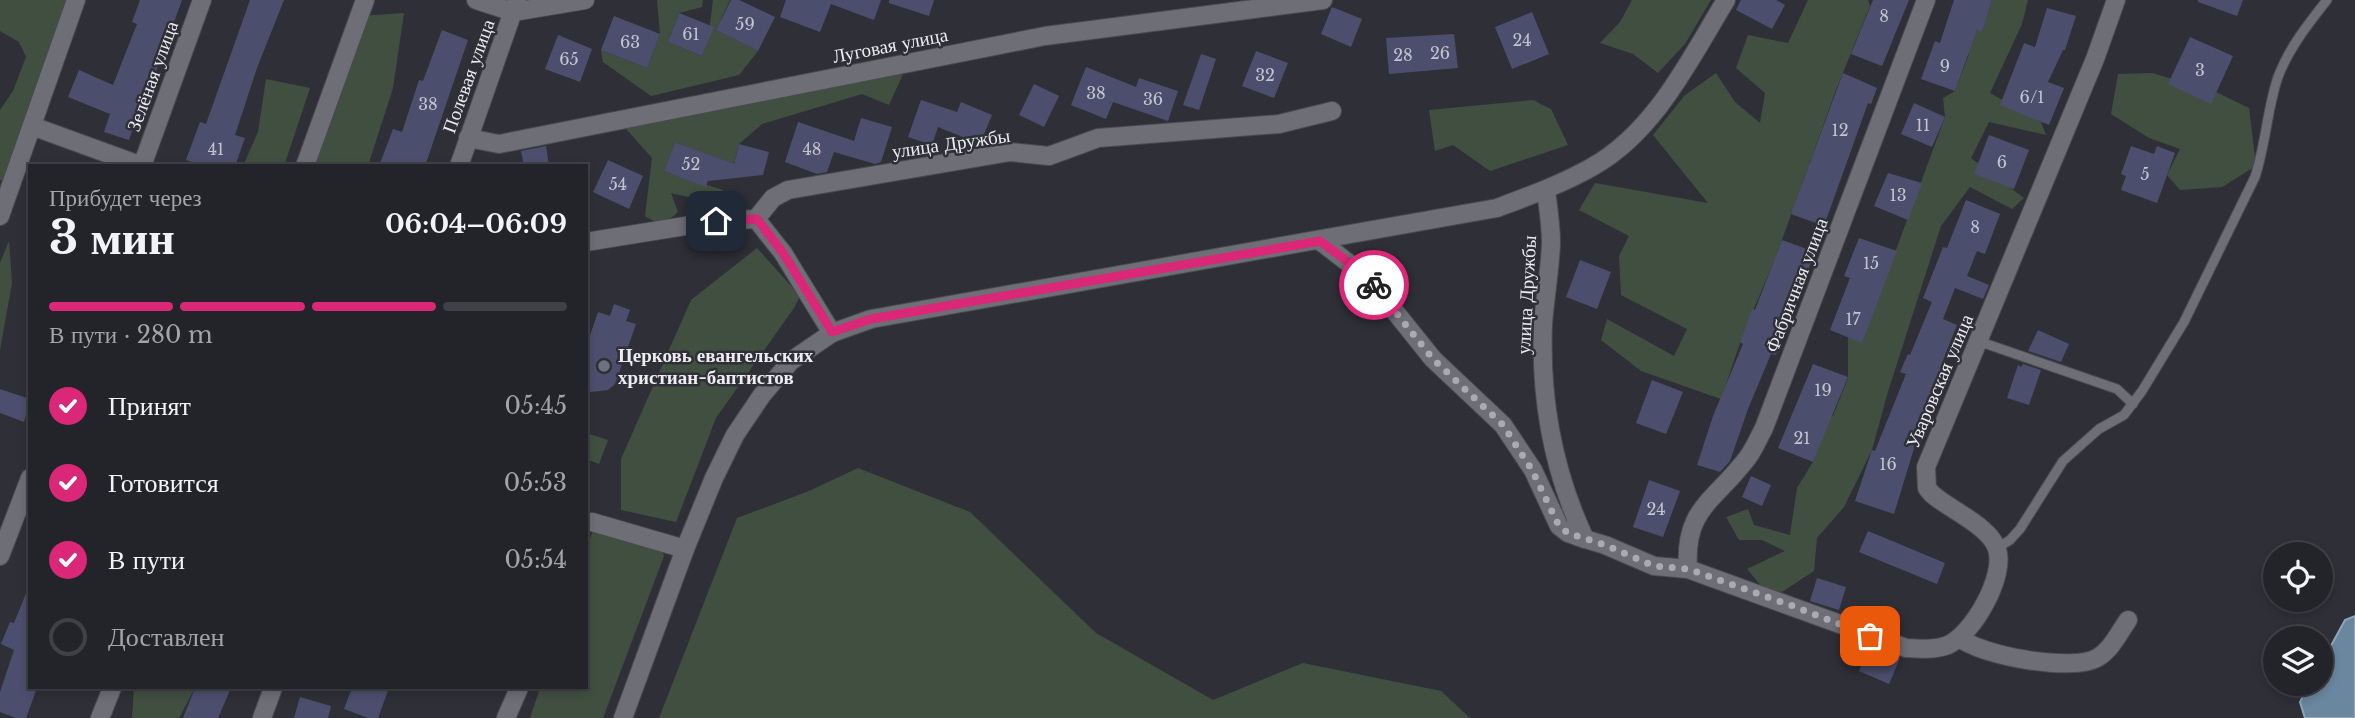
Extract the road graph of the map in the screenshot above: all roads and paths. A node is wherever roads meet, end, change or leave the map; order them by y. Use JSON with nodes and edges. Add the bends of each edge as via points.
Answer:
{"nodes":[{"id":1,"x":76,"y":0,"type":"edge"},
{"id":2,"x":202,"y":0,"type":"edge"},
{"id":3,"x":365,"y":0,"type":"edge"},
{"id":4,"x":476,"y":0,"type":"edge"},
{"id":5,"x":585,"y":0,"type":"edge"},
{"id":6,"x":1323,"y":0,"type":"edge"},
{"id":7,"x":1727,"y":0,"type":"edge"},
{"id":8,"x":1926,"y":0,"type":"edge"},
{"id":9,"x":2116,"y":0,"type":"edge"},
{"id":10,"x":2327,"y":0,"type":"edge"},
{"id":11,"x":515,"y":6,"type":"edge"},
{"id":12,"x":1332,"y":111,"type":"dead end"},
{"id":13,"x":32,"y":126,"type":"junction"},
{"id":14,"x":468,"y":138,"type":"junction"},
{"id":15,"x":136,"y":164,"type":"edge"},
{"id":16,"x":143,"y":164,"type":"edge"},
{"id":17,"x":306,"y":164,"type":"edge"},
{"id":18,"x":459,"y":164,"type":"edge"},
{"id":19,"x":1546,"y":190,"type":"junction"},
{"id":20,"x":0,"y":216,"type":"edge"},
{"id":21,"x":757,"y":219,"type":"junction"},
{"id":22,"x":1320,"y":241,"type":"junction"},
{"id":23,"x":588,"y":242,"type":"edge"},
{"id":24,"x":832,"y":332,"type":"junction"},
{"id":25,"x":1978,"y":341,"type":"junction"},
{"id":26,"x":2133,"y":404,"type":"junction"},
{"id":27,"x":28,"y":483,"type":"edge"},
{"id":28,"x":588,"y":522,"type":"edge"},
{"id":29,"x":1585,"y":539,"type":"junction"},
{"id":30,"x":1997,"y":548,"type":"junction"},
{"id":31,"x":685,"y":549,"type":"junction"},
{"id":32,"x":0,"y":556,"type":"edge"},
{"id":33,"x":1688,"y":569,"type":"junction"},
{"id":34,"x":2128,"y":620,"type":"dead end"},
{"id":35,"x":1960,"y":638,"type":"junction"},
{"id":36,"x":112,"y":689,"type":"edge"},
{"id":37,"x":272,"y":689,"type":"edge"},
{"id":38,"x":519,"y":689,"type":"edge"},
{"id":39,"x":100,"y":718,"type":"edge"},
{"id":40,"x":262,"y":718,"type":"edge"},
{"id":41,"x":506,"y":718,"type":"edge"},
{"id":42,"x":623,"y":718,"type":"edge"}],
"edges":[{"from":1,"to":13,"type":"street"},
{"from":2,"to":16,"type":"street","name":"Зелёная улица"},
{"from":3,"to":17,"type":"street"},
{"from":4,"to":11,"type":"street"},
{"from":5,"to":11,"type":"street"},
{"from":6,"to":14,"type":"street","name":"Луговая улица","via":[[1045,36],[499,144]]},
{"from":7,"to":19,"type":"street","via":[[1675,84],[1631,138],[1594,166]]},
{"from":8,"to":33,"type":"street","name":"Фабричная улица","via":[[1764,428],[1747,460],[1696,518],[1689,534]]},
{"from":9,"to":25,"type":"street","name":"Уваровская улица"},
{"from":10,"to":26,"type":"lane","via":[[2284,63],[2260,161],[2232,227],[2184,322]]},
{"from":11,"to":14,"type":"street","name":"Полевая улица"},
{"from":12,"to":21,"type":"street","name":"улица Дружбы","via":[[1279,124],[1098,138],[1049,156],[1010,152],[788,190],[773,198]]},
{"from":13,"to":15,"type":"street"},
{"from":13,"to":20,"type":"street"},
{"from":14,"to":18,"type":"street","name":"Полевая улица"},
{"from":19,"to":22,"type":"street","via":[[1497,208]]},
{"from":19,"to":29,"type":"street","name":"улица Дружбы","via":[[1551,245],[1543,363],[1552,449]]},
{"from":21,"to":23,"type":"street"},
{"from":21,"to":24,"type":"street"},
{"from":22,"to":24,"type":"street","via":[[871,319]]},
{"from":22,"to":29,"type":"street","via":[[1368,278],[1433,359],[1503,425],[1532,470],[1559,526]]},
{"from":24,"to":31,"type":"street","via":[[791,361],[748,415],[714,478]]},
{"from":25,"to":26,"type":"lane","via":[[2117,389]]},
{"from":25,"to":30,"type":"street","name":"Уваровская улица","via":[[1925,478],[1932,494],[1988,535]]},
{"from":26,"to":30,"type":"lane","via":[[2063,461],[2020,529]]},
{"from":27,"to":32,"type":"street"},
{"from":28,"to":31,"type":"street"},
{"from":29,"to":33,"type":"street","via":[[1654,566]]},
{"from":30,"to":35,"type":"street","via":[[1990,592],[1975,622]]},
{"from":31,"to":42,"type":"street"},
{"from":33,"to":35,"type":"street","via":[[1906,648],[1929,649]]},
{"from":34,"to":35,"type":"street","via":[[2109,649],[2073,665],[1992,654]]},
{"from":36,"to":39,"type":"street"},
{"from":37,"to":40,"type":"street"},
{"from":38,"to":41,"type":"street"}]}
